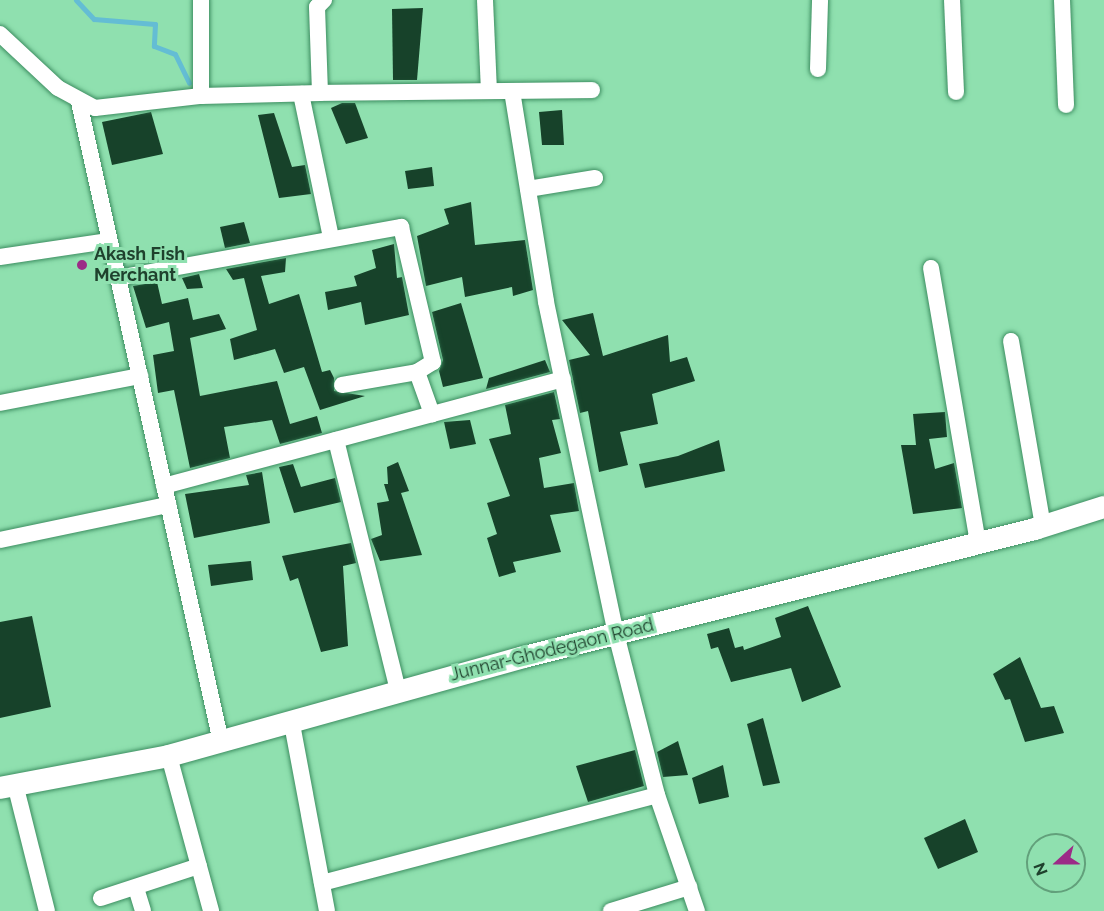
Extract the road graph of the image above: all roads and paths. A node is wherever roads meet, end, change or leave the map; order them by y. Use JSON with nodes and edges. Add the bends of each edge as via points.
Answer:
{"nodes":[{"id":1,"x":201,"y":0,"type":"edge"},
{"id":2,"x":324,"y":0,"type":"edge"},
{"id":3,"x":486,"y":0,"type":"edge"},
{"id":4,"x":820,"y":0,"type":"edge"},
{"id":5,"x":952,"y":0,"type":"edge"},
{"id":6,"x":1062,"y":0,"type":"edge"},
{"id":7,"x":0,"y":34,"type":"edge"},
{"id":8,"x":818,"y":69,"type":"dead end"},
{"id":9,"x":592,"y":90,"type":"dead end"},
{"id":10,"x":489,"y":91,"type":"junction"},
{"id":11,"x":512,"y":91,"type":"junction"},
{"id":12,"x":956,"y":92,"type":"dead end"},
{"id":13,"x":320,"y":93,"type":"junction"},
{"id":14,"x":301,"y":94,"type":"junction"},
{"id":15,"x":201,"y":96,"type":"junction"},
{"id":16,"x":79,"y":102,"type":"junction"},
{"id":17,"x":1066,"y":105,"type":"dead end"},
{"id":18,"x":596,"y":178,"type":"dead end"},
{"id":19,"x":528,"y":189,"type":"junction"},
{"id":20,"x":331,"y":238,"type":"junction"},
{"id":21,"x":109,"y":241,"type":"junction"},
{"id":22,"x":0,"y":257,"type":"edge"},
{"id":23,"x":931,"y":268,"type":"dead end"},
{"id":24,"x":117,"y":278,"type":"junction"},
{"id":25,"x":1011,"y":341,"type":"dead end"},
{"id":26,"x":417,"y":372,"type":"junction"},
{"id":27,"x":140,"y":376,"type":"junction"},
{"id":28,"x":562,"y":379,"type":"junction"},
{"id":29,"x":342,"y":385,"type":"dead end"},
{"id":30,"x":0,"y":403,"type":"edge"},
{"id":31,"x":432,"y":414,"type":"junction"},
{"id":32,"x":336,"y":440,"type":"junction"},
{"id":33,"x":164,"y":486,"type":"junction"},
{"id":34,"x":168,"y":505,"type":"junction"},
{"id":35,"x":1104,"y":507,"type":"edge"},
{"id":36,"x":1043,"y":526,"type":"junction"},
{"id":37,"x":0,"y":540,"type":"edge"},
{"id":38,"x":978,"y":542,"type":"junction"},
{"id":39,"x":616,"y":634,"type":"junction"},
{"id":40,"x":398,"y":691,"type":"junction"},
{"id":41,"x":292,"y":724,"type":"junction"},
{"id":42,"x":221,"y":742,"type":"junction"},
{"id":43,"x":169,"y":756,"type":"junction"},
{"id":44,"x":8,"y":786,"type":"edge"},
{"id":45,"x":657,"y":795,"type":"junction"},
{"id":46,"x":200,"y":866,"type":"junction"},
{"id":47,"x":322,"y":883,"type":"junction"},
{"id":48,"x":688,"y":887,"type":"junction"},
{"id":49,"x":136,"y":888,"type":"junction"},
{"id":50,"x":101,"y":898,"type":"dead end"},
{"id":51,"x":47,"y":911,"type":"edge"},
{"id":52,"x":143,"y":911,"type":"edge"},
{"id":53,"x":212,"y":911,"type":"edge"},
{"id":54,"x":327,"y":911,"type":"edge"},
{"id":55,"x":610,"y":911,"type":"edge"},
{"id":56,"x":697,"y":911,"type":"edge"}],
"edges":[{"from":1,"to":15,"type":"street"},
{"from":2,"to":13,"type":"street","via":[[317,7]]},
{"from":3,"to":10,"type":"street"},
{"from":4,"to":8,"type":"street"},
{"from":5,"to":12,"type":"street"},
{"from":6,"to":17,"type":"street"},
{"from":7,"to":16,"type":"street"},
{"from":9,"to":11,"type":"street"},
{"from":10,"to":11,"type":"street"},
{"from":10,"to":13,"type":"street"},
{"from":11,"to":19,"type":"street"},
{"from":13,"to":14,"type":"street"},
{"from":14,"to":15,"type":"street"},
{"from":14,"to":20,"type":"street"},
{"from":15,"to":16,"type":"street","via":[[95,108]]},
{"from":16,"to":21,"type":"street"},
{"from":18,"to":19,"type":"street"},
{"from":19,"to":28,"type":"street"},
{"from":20,"to":24,"type":"street"},
{"from":20,"to":26,"type":"street","via":[[401,227],[433,362]]},
{"from":21,"to":22,"type":"street"},
{"from":21,"to":24,"type":"street"},
{"from":23,"to":38,"type":"street"},
{"from":24,"to":27,"type":"street"},
{"from":25,"to":36,"type":"street"},
{"from":26,"to":29,"type":"street"},
{"from":26,"to":31,"type":"street"},
{"from":27,"to":30,"type":"street"},
{"from":27,"to":33,"type":"street"},
{"from":28,"to":31,"type":"street"},
{"from":28,"to":39,"type":"street"},
{"from":31,"to":32,"type":"street"},
{"from":32,"to":33,"type":"street"},
{"from":32,"to":40,"type":"street"},
{"from":33,"to":34,"type":"street"},
{"from":34,"to":37,"type":"street"},
{"from":34,"to":42,"type":"street"},
{"from":35,"to":36,"type":"main road","name":"Junnar-Ghodegaon Road"},
{"from":36,"to":38,"type":"main road","name":"Junnar-Ghodegaon Road"},
{"from":38,"to":39,"type":"main road","name":"Junnar-Ghodegaon Road"},
{"from":39,"to":40,"type":"main road","name":"Junnar-Ghodegaon Road"},
{"from":39,"to":45,"type":"street"},
{"from":40,"to":41,"type":"main road","name":"Junnar-Ghodegaon Road"},
{"from":41,"to":42,"type":"main road","name":"Junnar-Ghodegaon Road"},
{"from":41,"to":47,"type":"street"},
{"from":42,"to":43,"type":"main road","name":"Junnar-Ghodegaon Road"},
{"from":43,"to":44,"type":"main road","name":"Junnar-Ghodegaon Road"},
{"from":43,"to":46,"type":"street"},
{"from":44,"to":51,"type":"street"},
{"from":45,"to":47,"type":"street"},
{"from":45,"to":48,"type":"street"},
{"from":46,"to":49,"type":"street"},
{"from":46,"to":53,"type":"street"},
{"from":47,"to":54,"type":"street"},
{"from":48,"to":55,"type":"street"},
{"from":48,"to":56,"type":"street"},
{"from":49,"to":50,"type":"street"},
{"from":49,"to":52,"type":"street"}]}
